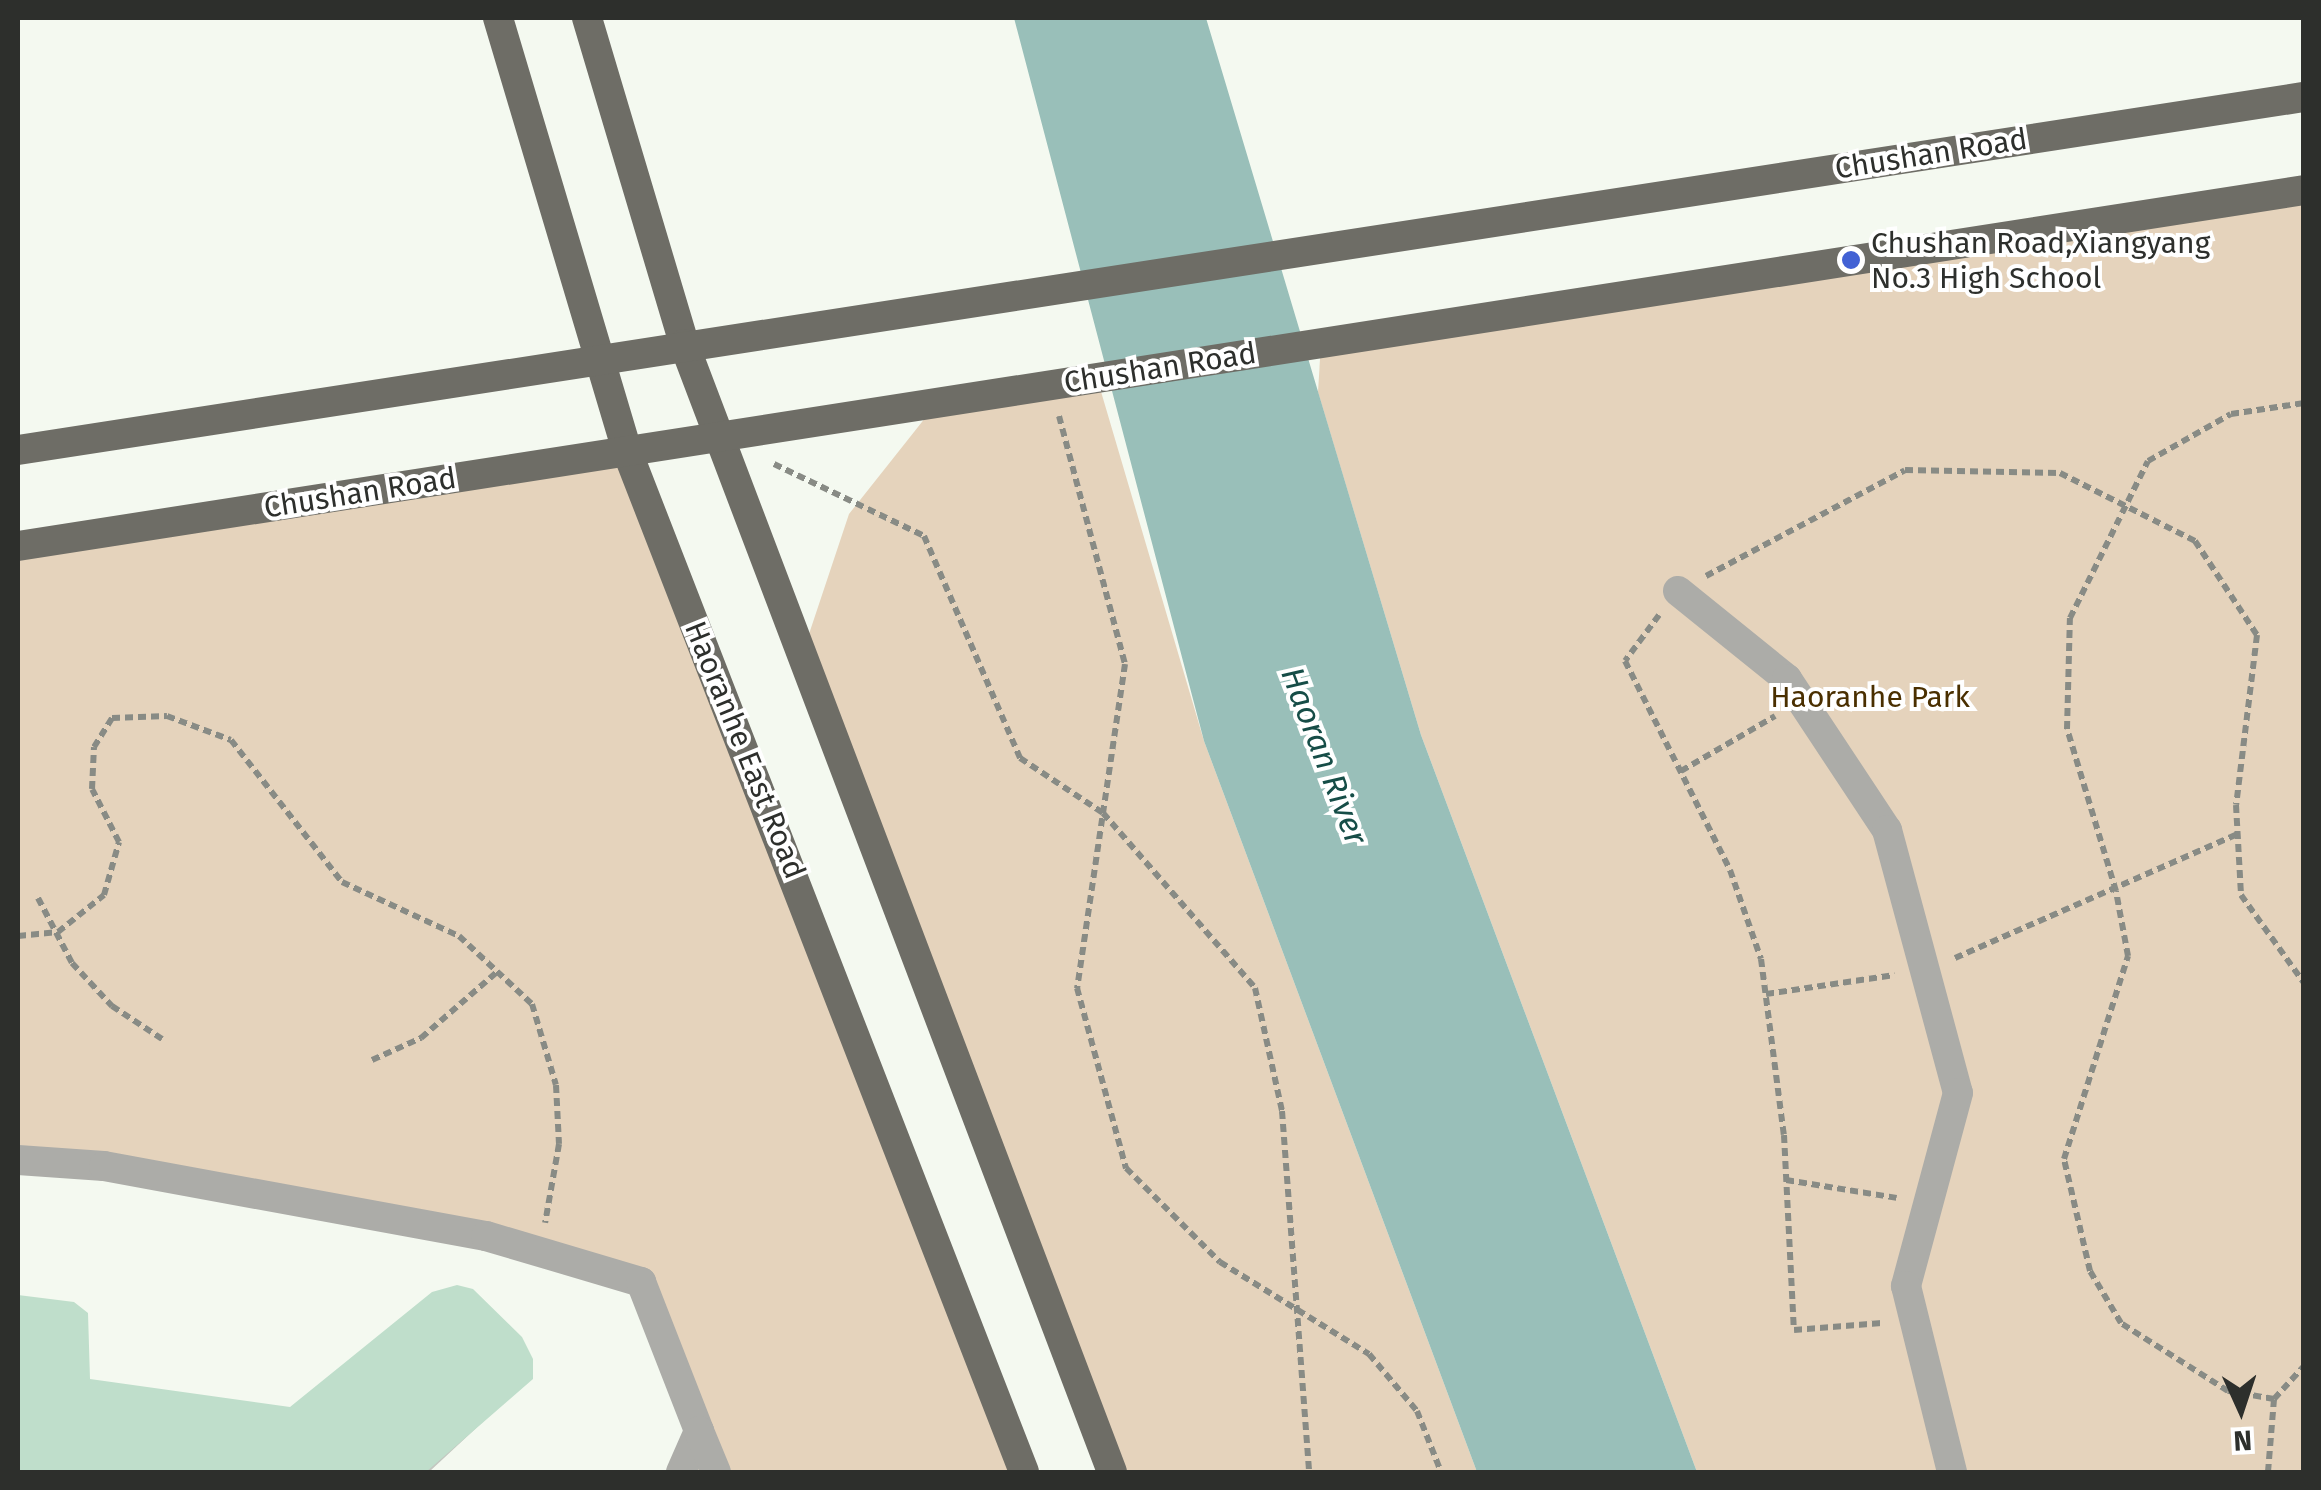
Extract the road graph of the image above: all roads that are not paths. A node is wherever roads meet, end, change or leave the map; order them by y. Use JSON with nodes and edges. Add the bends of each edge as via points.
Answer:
{"nodes":[{"id":1,"x":498,"y":18,"type":"edge"},
{"id":2,"x":587,"y":18,"type":"edge"},
{"id":3,"x":2304,"y":97,"type":"edge"},
{"id":4,"x":2304,"y":190,"type":"edge"},
{"id":5,"x":684,"y":344,"type":"junction"},
{"id":6,"x":600,"y":358,"type":"junction"},
{"id":7,"x":719,"y":437,"type":"junction"},
{"id":8,"x":18,"y":450,"type":"edge"},
{"id":9,"x":627,"y":451,"type":"junction"},
{"id":10,"x":18,"y":546,"type":"edge"},
{"id":11,"x":1678,"y":590,"type":"road end"},
{"id":12,"x":18,"y":1160,"type":"edge"},
{"id":13,"x":698,"y":1431,"type":"junction"},
{"id":14,"x":681,"y":1472,"type":"edge"},
{"id":15,"x":716,"y":1472,"type":"edge"},
{"id":16,"x":1024,"y":1472,"type":"edge"},
{"id":17,"x":1112,"y":1472,"type":"edge"},
{"id":18,"x":1952,"y":1472,"type":"edge"}],
"edges":[{"from":1,"to":6,"type":"main road","name":"Haoranhe East Road"},
{"from":2,"to":5,"type":"main road"},
{"from":3,"to":5,"type":"main road","name":"Chushan Road"},
{"from":4,"to":7,"type":"main road","name":"Chushan Road"},
{"from":5,"to":6,"type":"main road","name":"Chushan Road"},
{"from":5,"to":7,"type":"main road"},
{"from":6,"to":8,"type":"main road","name":"Chushan Road"},
{"from":6,"to":9,"type":"main road","name":"Haoranhe East Road"},
{"from":7,"to":9,"type":"main road","name":"Chushan Road"},
{"from":7,"to":17,"type":"main road"},
{"from":9,"to":10,"type":"main road","name":"Chushan Road"},
{"from":9,"to":16,"type":"main road","name":"Haoranhe East Road"},
{"from":11,"to":18,"type":"street","via":[[1788,679],[1887,830],[1958,1093],[1906,1286]]},
{"from":12,"to":13,"type":"street","via":[[104,1166],[540,1249],[641,1282]]},
{"from":13,"to":14,"type":"street"},
{"from":13,"to":15,"type":"street"}]}
